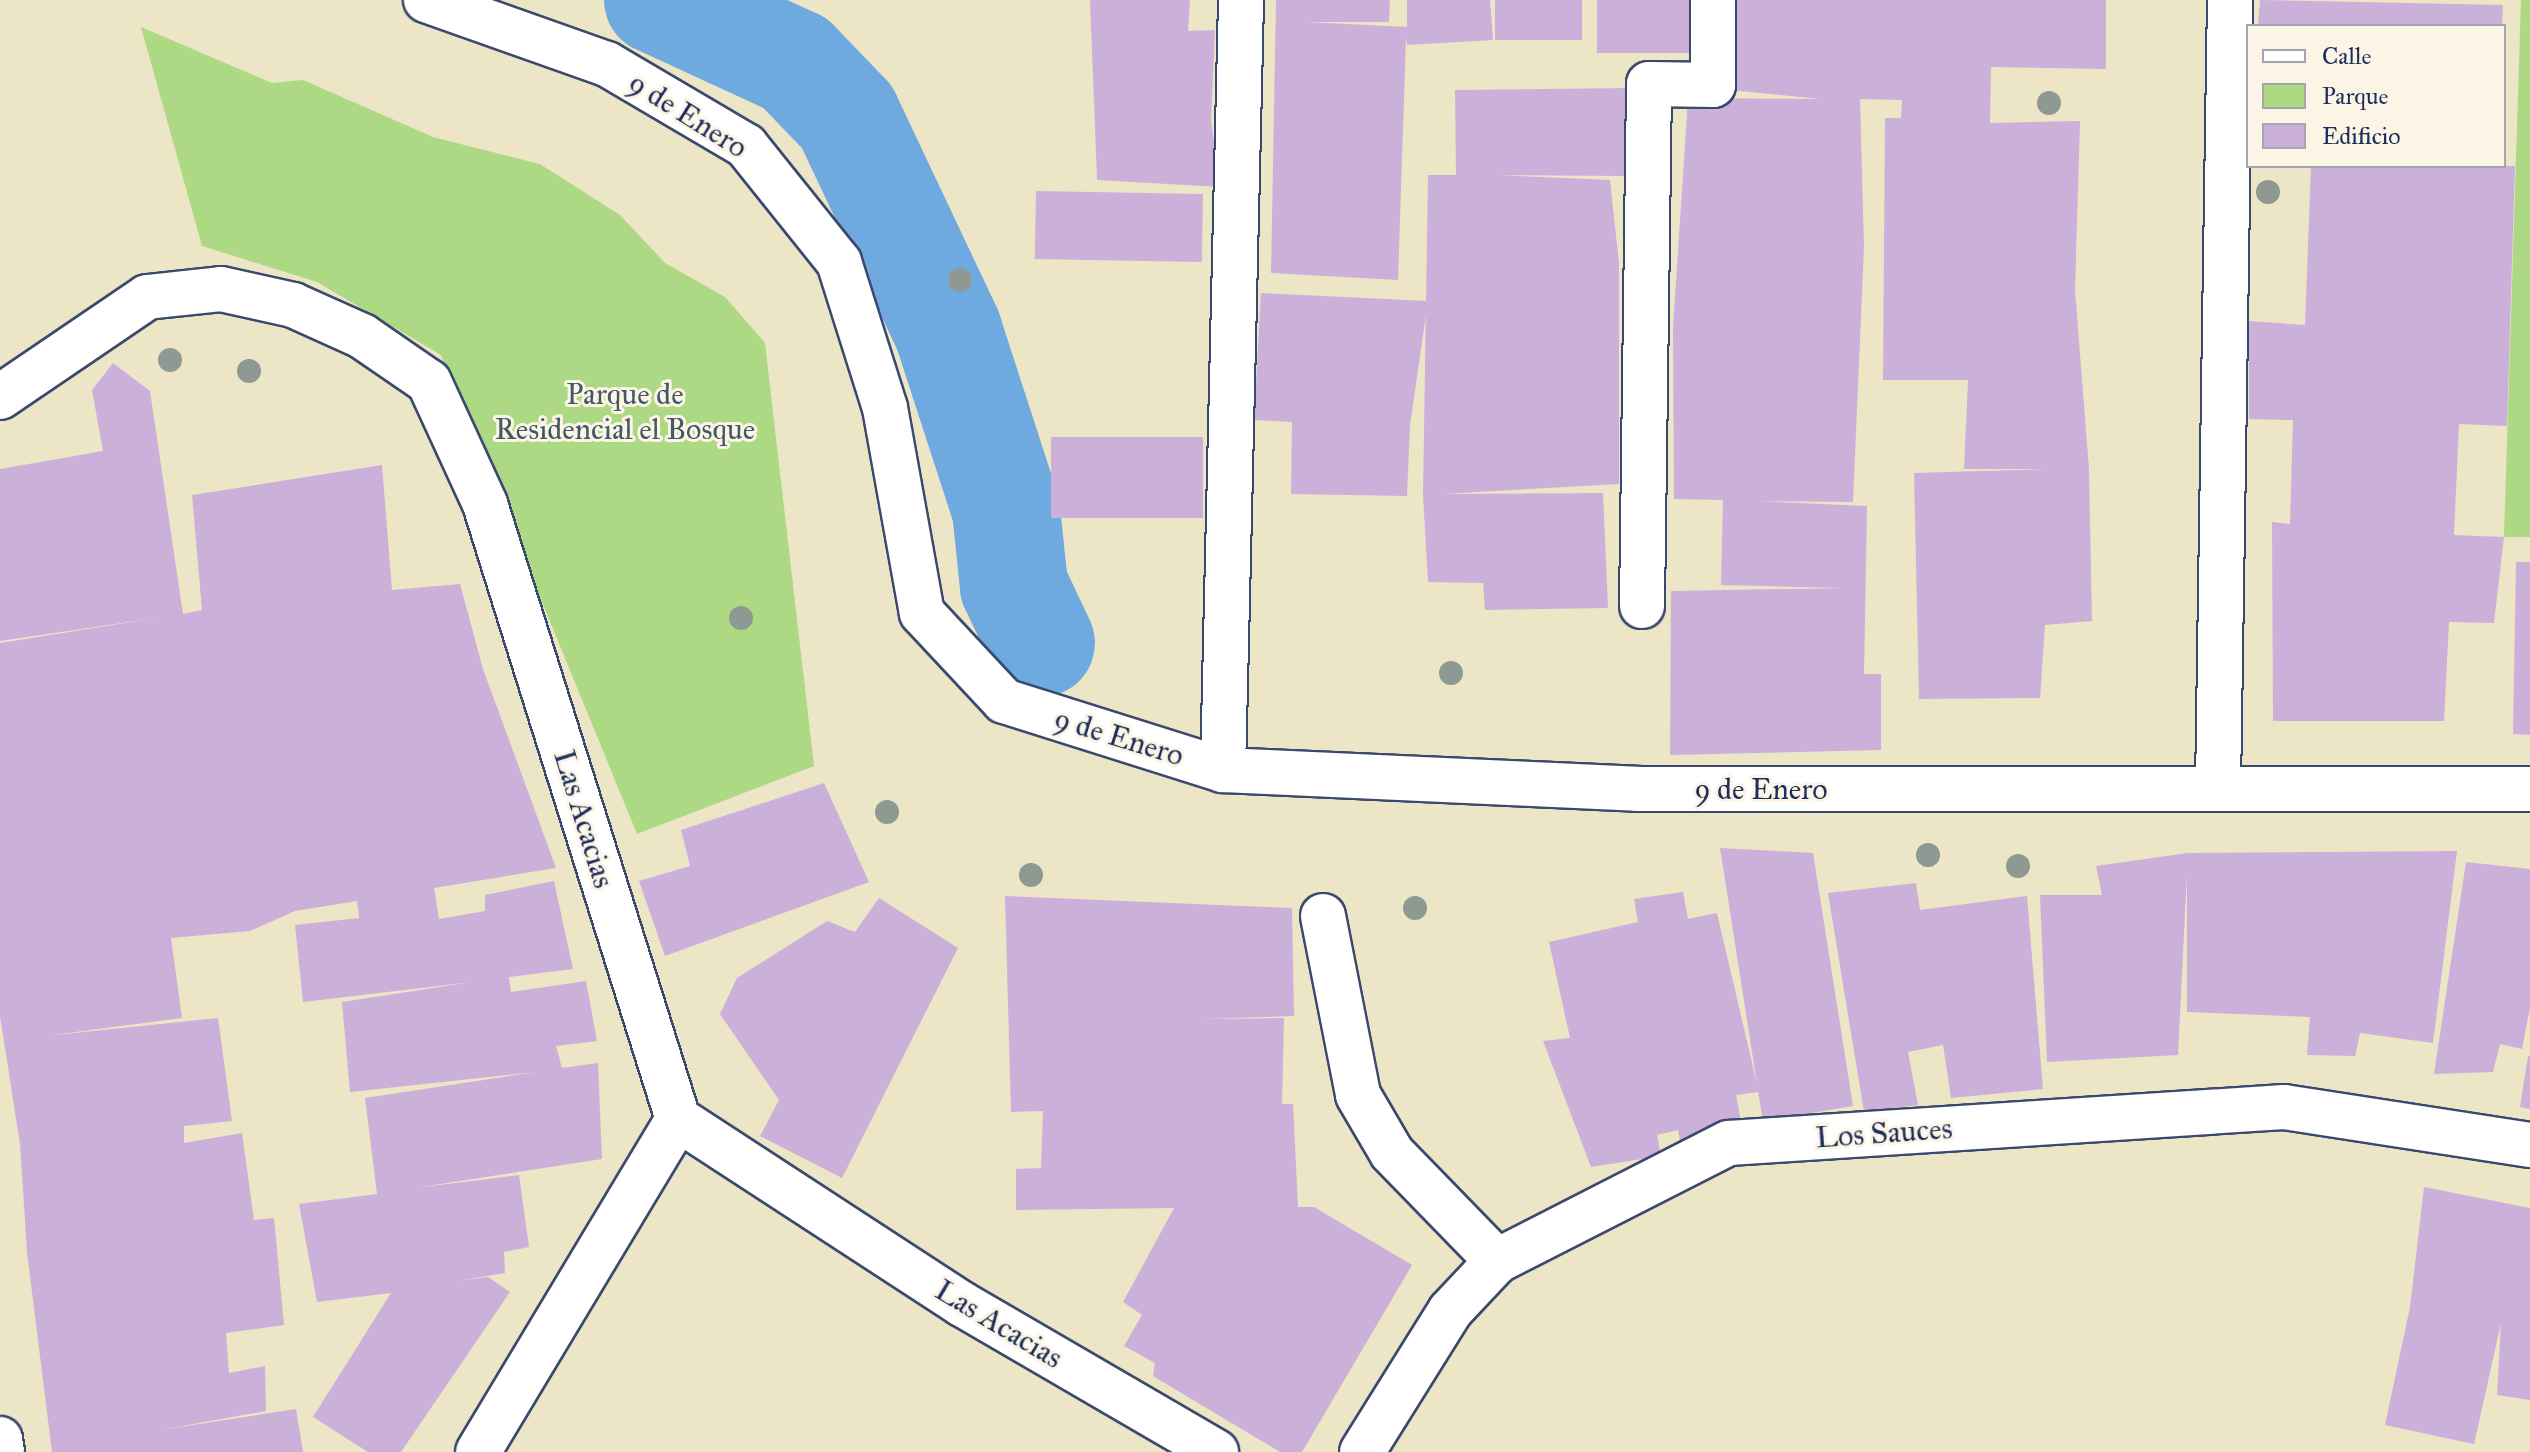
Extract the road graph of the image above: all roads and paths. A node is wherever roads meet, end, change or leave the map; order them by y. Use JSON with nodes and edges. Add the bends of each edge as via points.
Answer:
{"nodes":[{"id":1,"x":426,"y":0,"type":"edge"},
{"id":2,"x":1241,"y":0,"type":"edge"},
{"id":3,"x":1713,"y":0,"type":"edge"},
{"id":4,"x":2230,"y":0,"type":"edge"},
{"id":5,"x":0,"y":397,"type":"edge"},
{"id":6,"x":1642,"y":606,"type":"dead end"},
{"id":7,"x":1223,"y":770,"type":"junction"},
{"id":8,"x":2218,"y":788,"type":"junction"},
{"id":9,"x":2530,"y":789,"type":"edge"},
{"id":10,"x":1323,"y":916,"type":"dead end"},
{"id":11,"x":678,"y":1119,"type":"junction"},
{"id":12,"x":2530,"y":1145,"type":"edge"},
{"id":13,"x":1497,"y":1261,"type":"junction"},
{"id":14,"x":0,"y":1439,"type":"edge"},
{"id":15,"x":2,"y":1452,"type":"edge"},
{"id":16,"x":478,"y":1452,"type":"edge"},
{"id":17,"x":1216,"y":1452,"type":"edge"},
{"id":18,"x":1362,"y":1452,"type":"edge"}],
"edges":[{"from":1,"to":7,"type":"street","name":"9 de Enero","via":[[607,64],[746,146],[839,262],[885,408],[922,613],[1004,701]]},
{"from":2,"to":7,"type":"street"},
{"from":3,"to":6,"type":"street","via":[[1713,85],[1649,84]]},
{"from":4,"to":8,"type":"street"},
{"from":5,"to":11,"type":"street","name":"Las Acacias","via":[[147,297],[221,289],[293,305],[348,329],[429,382],[485,504]]},
{"from":7,"to":8,"type":"street","name":"9 de Enero","via":[[1637,789]]},
{"from":8,"to":9,"type":"street","name":"9 de Enero"},
{"from":10,"to":13,"type":"street","via":[[1358,1095],[1392,1153]]},
{"from":11,"to":16,"type":"street"},
{"from":11,"to":17,"type":"street","name":"Las Acacias","via":[[962,1304]]},
{"from":12,"to":13,"type":"street","name":"Los Sauces","via":[[2284,1107],[1729,1143]]},
{"from":13,"to":18,"type":"street","name":"Los Sauces","via":[[1450,1311]]},
{"from":14,"to":15,"type":"street"}]}
